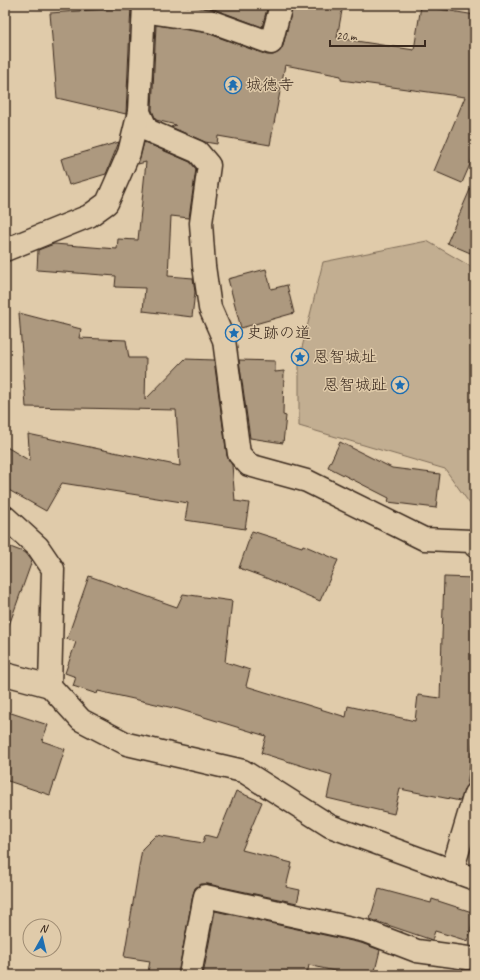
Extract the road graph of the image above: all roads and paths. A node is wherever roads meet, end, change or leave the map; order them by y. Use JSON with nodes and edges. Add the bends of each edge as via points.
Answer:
{"nodes":[{"id":1,"x":281,"y":5,"type":"edge"},
{"id":2,"x":144,"y":8,"type":"edge"},
{"id":3,"x":139,"y":112,"type":"junction"},
{"id":4,"x":5,"y":250,"type":"edge"},
{"id":5,"x":5,"y":518,"type":"edge"},
{"id":6,"x":475,"y":546,"type":"edge"},
{"id":7,"x":5,"y":674,"type":"edge"},
{"id":8,"x":50,"y":686,"type":"junction"},
{"id":9,"x":475,"y":794,"type":"edge"},
{"id":10,"x":452,"y":872,"type":"junction"},
{"id":11,"x":475,"y":879,"type":"edge"},
{"id":12,"x":468,"y":959,"type":"edge"},
{"id":13,"x":190,"y":975,"type":"edge"}],
"edges":[{"from":1,"to":2,"type":"street","via":[[271,43],[210,21]]},
{"from":2,"to":3,"type":"street"},
{"from":3,"to":4,"type":"street","via":[[128,153],[107,203],[89,216]]},
{"from":3,"to":6,"type":"street","via":[[147,130],[198,152],[209,165],[201,223],[204,266],[210,308],[224,340],[238,454],[249,465],[307,481],[424,539],[471,541]]},
{"from":5,"to":8,"type":"street","via":[[38,547],[53,569]]},
{"from":7,"to":8,"type":"street"},
{"from":8,"to":10,"type":"street","via":[[81,720],[127,744],[243,771],[330,826]]},
{"from":9,"to":10,"type":"street"},
{"from":10,"to":11,"type":"street"},
{"from":12,"to":13,"type":"street","via":[[417,951],[366,931],[205,896]]}]}
